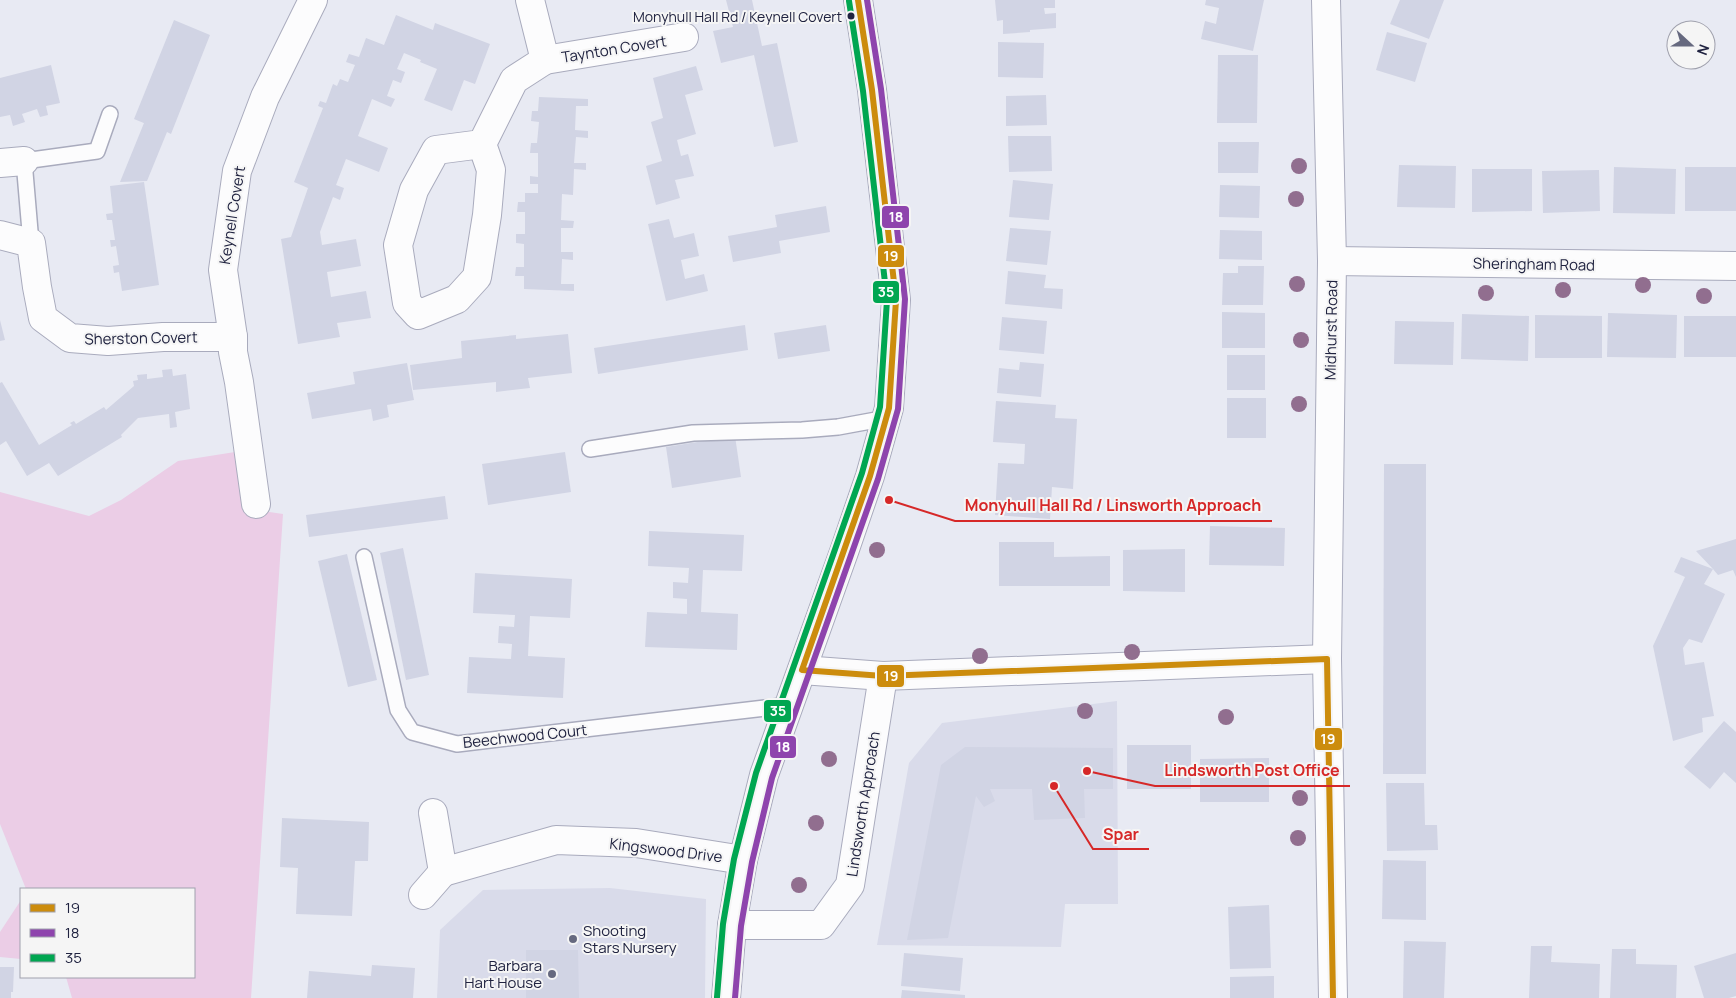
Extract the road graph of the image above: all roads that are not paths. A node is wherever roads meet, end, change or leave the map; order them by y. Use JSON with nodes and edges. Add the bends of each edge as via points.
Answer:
{"nodes":[{"id":1,"x":313,"y":0,"type":"edge"},
{"id":2,"x":530,"y":0,"type":"edge"},
{"id":3,"x":858,"y":0,"type":"edge"},
{"id":4,"x":1326,"y":0,"type":"edge"},
{"id":5,"x":684,"y":38,"type":"dead end"},
{"id":6,"x":544,"y":60,"type":"junction"},
{"id":7,"x":110,"y":114,"type":"dead end"},
{"id":8,"x":482,"y":144,"type":"junction"},
{"id":9,"x":12,"y":162,"type":"edge"},
{"id":10,"x":0,"y":235,"type":"edge"},
{"id":11,"x":31,"y":243,"type":"junction"},
{"id":12,"x":1332,"y":261,"type":"junction"},
{"id":13,"x":1736,"y":266,"type":"edge"},
{"id":14,"x":233,"y":337,"type":"junction"},
{"id":15,"x":887,"y":418,"type":"junction"},
{"id":16,"x":590,"y":449,"type":"dead end"},
{"id":17,"x":256,"y":504,"type":"dead end"},
{"id":18,"x":364,"y":557,"type":"dead end"},
{"id":19,"x":1327,"y":659,"type":"junction"},
{"id":20,"x":802,"y":670,"type":"junction"},
{"id":21,"x":883,"y":676,"type":"junction"},
{"id":22,"x":790,"y":705,"type":"junction"},
{"id":23,"x":433,"y":813,"type":"dead end"},
{"id":24,"x":743,"y":860,"type":"junction"},
{"id":25,"x":443,"y":872,"type":"junction"},
{"id":26,"x":423,"y":895,"type":"dead end"},
{"id":27,"x":732,"y":925,"type":"junction"},
{"id":28,"x":726,"y":998,"type":"edge"},
{"id":29,"x":1333,"y":998,"type":"edge"}],
"edges":[{"from":1,"to":14,"type":"street","name":"Keynell Covert","via":[[265,97],[237,171],[223,270]]},
{"from":2,"to":6,"type":"street"},
{"from":3,"to":15,"type":"street","via":[[872,90],[896,300]]},
{"from":4,"to":12,"type":"street","name":"Midhurst Road"},
{"from":5,"to":6,"type":"street","name":"Taynton Covert"},
{"from":6,"to":8,"type":"street","via":[[514,80]]},
{"from":7,"to":9,"type":"lane","via":[[96,151]]},
{"from":8,"to":8,"type":"street","via":[[436,150],[414,190],[398,245],[408,303],[418,315],[457,299],[477,277],[491,170]]},
{"from":9,"to":11,"type":"lane"},
{"from":10,"to":11,"type":"street"},
{"from":11,"to":14,"type":"street","name":"Sherston Covert","via":[[43,318],[70,338],[108,341]]},
{"from":12,"to":13,"type":"street","name":"Sheringham Road"},
{"from":12,"to":19,"type":"street","name":"Midhurst Road"},
{"from":14,"to":17,"type":"street","name":"Keynell Covert"},
{"from":15,"to":16,"type":"lane","via":[[838,427],[693,433]]},
{"from":15,"to":20,"type":"street","via":[[855,521]]},
{"from":18,"to":22,"type":"lane","name":"Beechwood Court","via":[[398,710],[412,732],[457,744]]},
{"from":19,"to":21,"type":"street"},
{"from":19,"to":29,"type":"street","name":"Midhurst Road"},
{"from":20,"to":21,"type":"street"},
{"from":20,"to":22,"type":"street"},
{"from":21,"to":27,"type":"street","name":"Lindsworth Approach","via":[[850,885],[821,925]]},
{"from":22,"to":24,"type":"street","via":[[764,775]]},
{"from":23,"to":25,"type":"street"},
{"from":24,"to":25,"type":"street","name":"Kingswood Drive","via":[[636,843],[556,840]]},
{"from":24,"to":27,"type":"street"},
{"from":25,"to":26,"type":"street"},
{"from":27,"to":28,"type":"street"}]}
